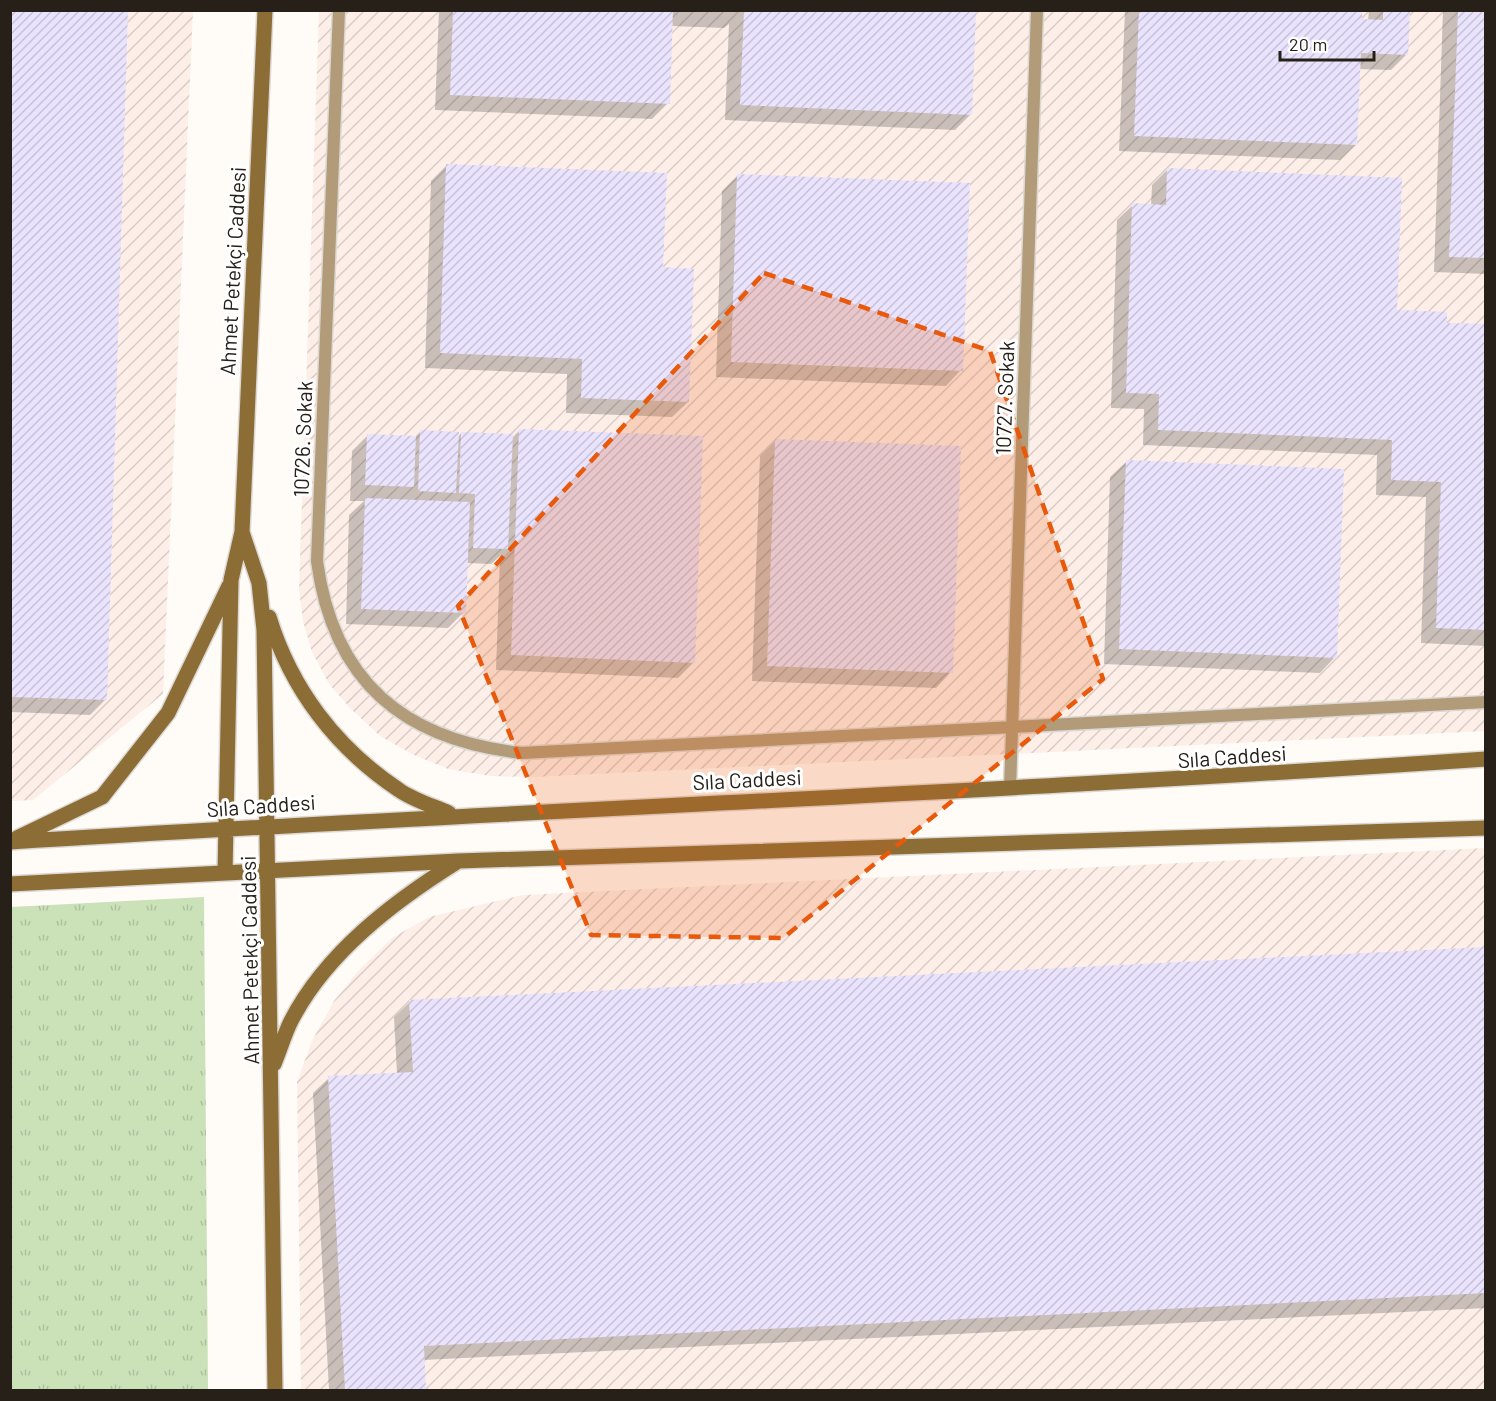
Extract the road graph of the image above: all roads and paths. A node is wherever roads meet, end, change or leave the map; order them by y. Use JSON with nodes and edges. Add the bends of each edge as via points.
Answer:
{"nodes":[{"id":1,"x":265,"y":10,"type":"edge"},
{"id":2,"x":339,"y":10,"type":"edge"},
{"id":3,"x":1037,"y":10,"type":"edge"},
{"id":4,"x":242,"y":532,"type":"junction"},
{"id":5,"x":231,"y":580,"type":"junction"},
{"id":6,"x":259,"y":583,"type":"junction"},
{"id":7,"x":1485,"y":702,"type":"edge"},
{"id":8,"x":1012,"y":728,"type":"junction"},
{"id":9,"x":1485,"y":759,"type":"edge"},
{"id":10,"x":1010,"y":788,"type":"junction"},
{"id":11,"x":452,"y":815,"type":"junction"},
{"id":12,"x":268,"y":826,"type":"junction"},
{"id":13,"x":1485,"y":828,"type":"edge"},
{"id":14,"x":225,"y":829,"type":"junction"},
{"id":15,"x":11,"y":842,"type":"edge"},
{"id":16,"x":458,"y":861,"type":"junction"},
{"id":17,"x":268,"y":871,"type":"junction"},
{"id":18,"x":225,"y":873,"type":"junction"},
{"id":19,"x":10,"y":885,"type":"edge"},
{"id":20,"x":271,"y":1073,"type":"junction"},
{"id":21,"x":275,"y":1390,"type":"edge"}],
"edges":[{"from":1,"to":4,"type":"street","name":"Ahmet Petekçi Caddesi"},
{"from":2,"to":8,"type":"lane","name":"10726. Sokak","via":[[317,561],[322,595],[334,629],[351,663],[376,694],[407,718],[441,736],[485,749],[522,753]]},
{"from":3,"to":8,"type":"lane","name":"10727. Sokak"},
{"from":4,"to":5,"type":"street","name":"Ahmet Petekçi Caddesi"},
{"from":4,"to":6,"type":"street","name":"Ahmet Petekçi Caddesi"},
{"from":5,"to":14,"type":"street","name":"Ahmet Petekçi Caddesi"},
{"from":5,"to":15,"type":"street","via":[[168,713],[102,797]]},
{"from":6,"to":11,"type":"street","via":[[278,646],[313,710],[338,738],[400,791]]},
{"from":6,"to":12,"type":"street","name":"Ahmet Petekçi Caddesi","via":[[264,630]]},
{"from":7,"to":8,"type":"lane","name":"10726. Sokak"},
{"from":8,"to":10,"type":"lane","name":"10727. Sokak"},
{"from":9,"to":10,"type":"street","name":"Sıla Caddesi"},
{"from":10,"to":11,"type":"street","name":"Sıla Caddesi"},
{"from":11,"to":12,"type":"street","name":"Sıla Caddesi"},
{"from":12,"to":14,"type":"street","name":"Sıla Caddesi"},
{"from":12,"to":17,"type":"street","name":"Ahmet Petekçi Caddesi"},
{"from":13,"to":16,"type":"street"},
{"from":14,"to":15,"type":"street","name":"Sıla Caddesi"},
{"from":14,"to":18,"type":"street","name":"Ahmet Petekçi Caddesi"},
{"from":16,"to":17,"type":"street"},
{"from":16,"to":20,"type":"street","via":[[406,894],[344,951],[291,1021]]},
{"from":17,"to":18,"type":"street"},
{"from":17,"to":20,"type":"street","name":"Ahmet Petekçi Caddesi"},
{"from":18,"to":19,"type":"street"},
{"from":20,"to":21,"type":"street","name":"Ahmet Petekçi Caddesi"}]}
